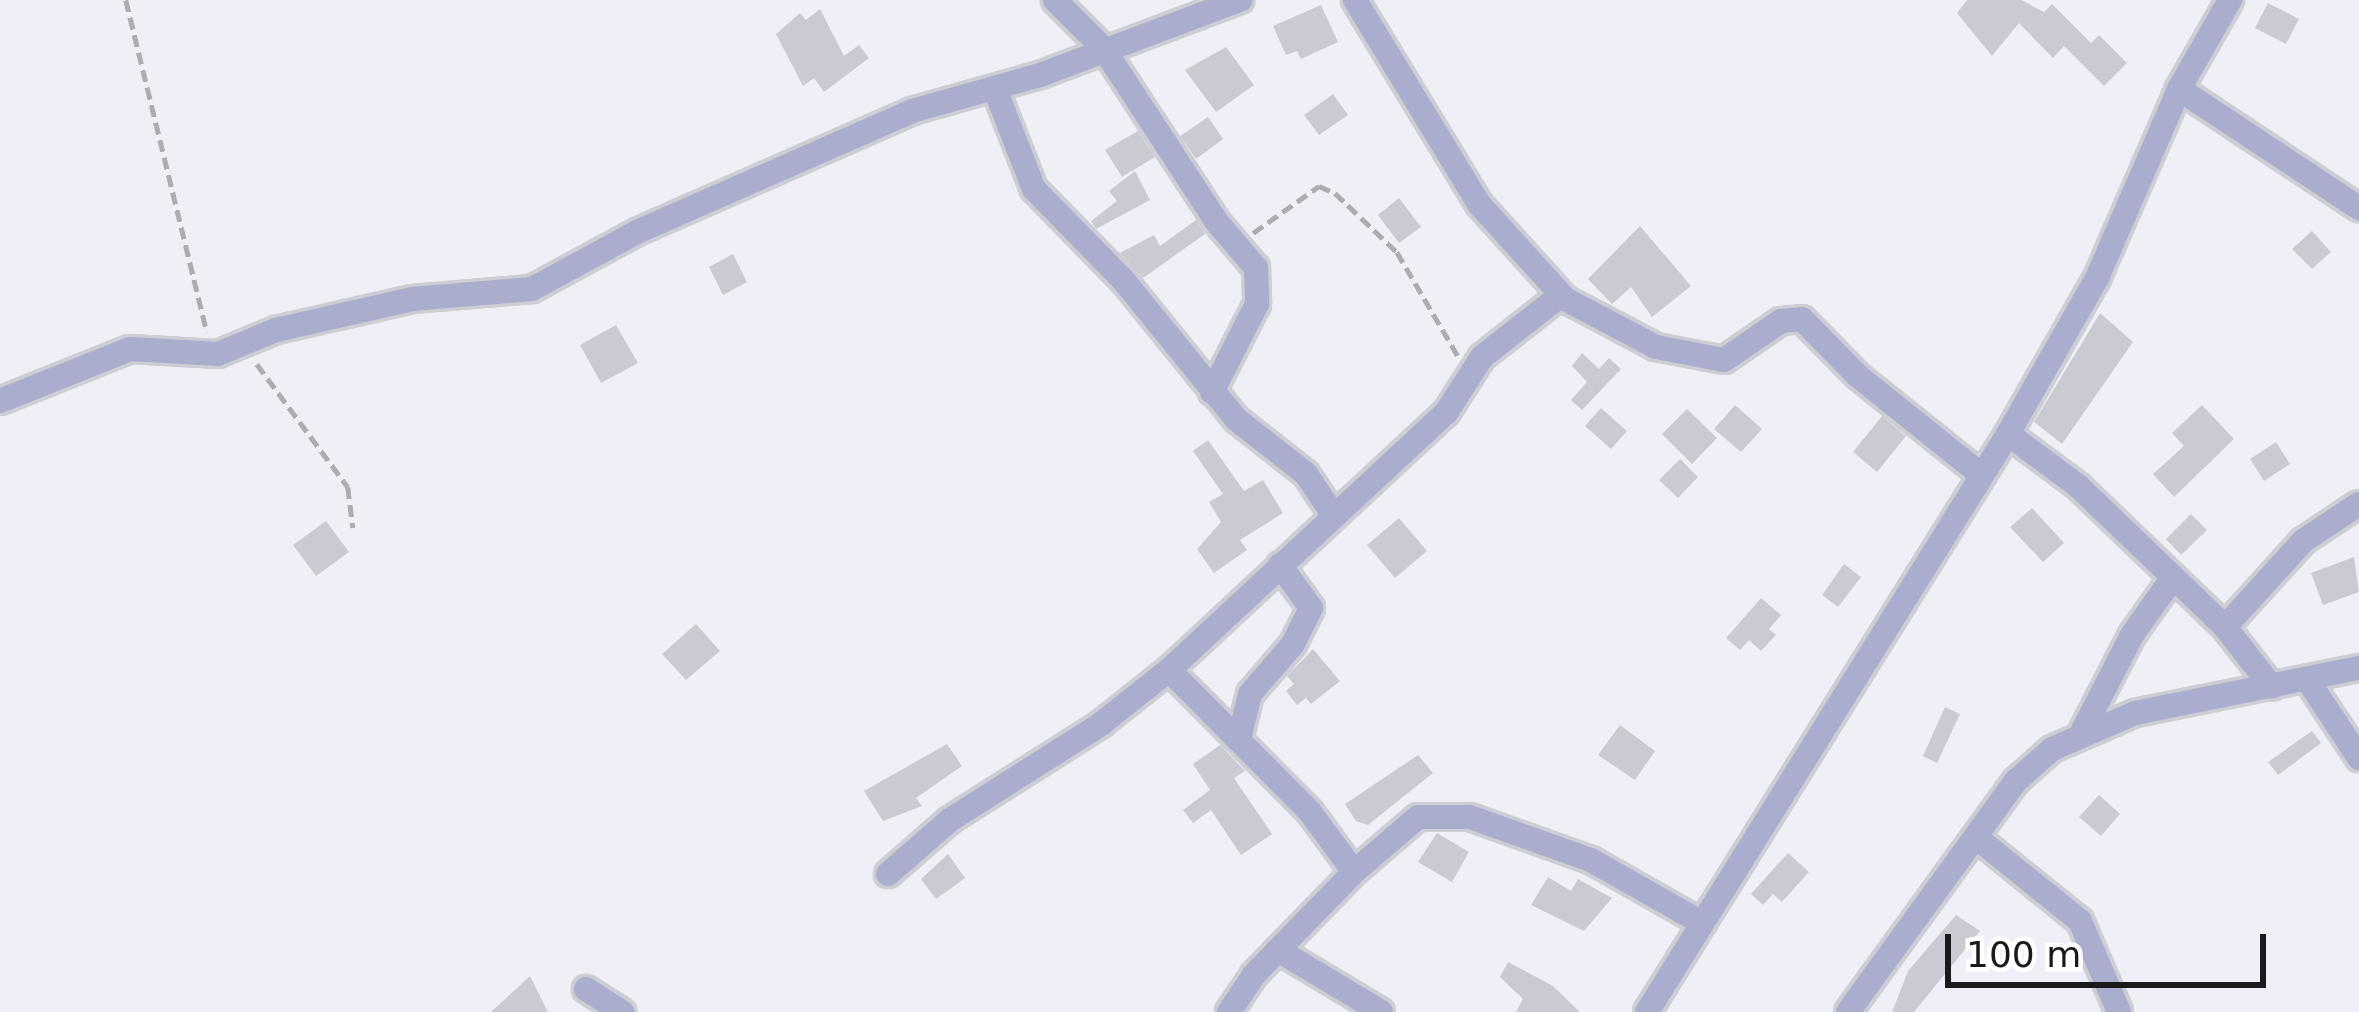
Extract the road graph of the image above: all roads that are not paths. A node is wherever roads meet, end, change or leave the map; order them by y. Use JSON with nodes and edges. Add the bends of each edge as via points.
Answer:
{"nodes":[{"id":1,"x":1055,"y":0,"type":"edge"},
{"id":2,"x":1240,"y":0,"type":"edge"},
{"id":3,"x":1355,"y":0,"type":"edge"},
{"id":4,"x":2230,"y":0,"type":"edge"},
{"id":5,"x":1104,"y":49,"type":"junction"},
{"id":6,"x":995,"y":88,"type":"junction"},
{"id":7,"x":2179,"y":89,"type":"junction"},
{"id":8,"x":2359,"y":208,"type":"edge"},
{"id":9,"x":1561,"y":295,"type":"junction"},
{"id":10,"x":1212,"y":392,"type":"junction"},
{"id":11,"x":0,"y":401,"type":"edge"},
{"id":12,"x":2008,"y":434,"type":"junction"},
{"id":13,"x":1978,"y":472,"type":"junction"},
{"id":14,"x":2359,"y":504,"type":"edge"},
{"id":15,"x":1334,"y":516,"type":"junction"},
{"id":16,"x":1280,"y":565,"type":"junction"},
{"id":17,"x":2172,"y":579,"type":"junction"},
{"id":18,"x":2225,"y":628,"type":"junction"},
{"id":19,"x":2359,"y":668,"type":"edge"},
{"id":20,"x":1168,"y":670,"type":"junction"},
{"id":21,"x":2307,"y":679,"type":"junction"},
{"id":22,"x":2272,"y":687,"type":"junction"},
{"id":23,"x":2081,"y":734,"type":"junction"},
{"id":24,"x":1239,"y":739,"type":"junction"},
{"id":25,"x":2359,"y":758,"type":"edge"},
{"id":26,"x":1977,"y":838,"type":"junction"},
{"id":27,"x":1354,"y":872,"type":"junction"},
{"id":28,"x":888,"y":874,"type":"dead end"},
{"id":29,"x":1700,"y":922,"type":"junction"},
{"id":30,"x":1278,"y":950,"type":"junction"},
{"id":31,"x":586,"y":989,"type":"dead end"},
{"id":32,"x":622,"y":1012,"type":"edge"},
{"id":33,"x":1229,"y":1012,"type":"edge"},
{"id":34,"x":1381,"y":1012,"type":"edge"},
{"id":35,"x":1647,"y":1012,"type":"edge"},
{"id":36,"x":1848,"y":1012,"type":"edge"},
{"id":37,"x":2119,"y":1012,"type":"edge"}],
"edges":[{"from":1,"to":5,"type":"street"},
{"from":2,"to":5,"type":"street"},
{"from":3,"to":9,"type":"street","via":[[1479,204]]},
{"from":4,"to":7,"type":"street"},
{"from":5,"to":6,"type":"street"},
{"from":5,"to":10,"type":"street","via":[[1256,268],[1257,304]]},
{"from":6,"to":10,"type":"street","via":[[1034,190],[1124,281]]},
{"from":6,"to":11,"type":"street","via":[[912,111],[637,232],[532,289],[412,299],[218,354],[130,349]]},
{"from":7,"to":8,"type":"street"},
{"from":7,"to":12,"type":"street","via":[[2097,278]]},
{"from":9,"to":13,"type":"street","via":[[1656,347],[1691,357],[1724,360],[1781,321],[1802,319],[1858,376]]},
{"from":9,"to":15,"type":"street","via":[[1465,377],[1446,413]]},
{"from":10,"to":15,"type":"street","via":[[1306,474]]},
{"from":12,"to":13,"type":"street"},
{"from":12,"to":17,"type":"street","via":[[2078,486]]},
{"from":13,"to":29,"type":"street","via":[[1891,625]]},
{"from":14,"to":18,"type":"street","via":[[2302,541]]},
{"from":15,"to":16,"type":"street"},
{"from":16,"to":20,"type":"street"},
{"from":16,"to":24,"type":"street","via":[[1311,608],[1293,644],[1250,694]]},
{"from":17,"to":18,"type":"street"},
{"from":17,"to":23,"type":"street","via":[[2132,634]]},
{"from":18,"to":22,"type":"street"},
{"from":19,"to":21,"type":"street"},
{"from":20,"to":24,"type":"street"},
{"from":20,"to":28,"type":"street","via":[[1101,724],[967,808]]},
{"from":21,"to":22,"type":"street"},
{"from":21,"to":25,"type":"street"},
{"from":22,"to":23,"type":"street","via":[[2135,713]]},
{"from":23,"to":26,"type":"street","via":[[2016,781]]},
{"from":24,"to":27,"type":"street"},
{"from":26,"to":36,"type":"street"},
{"from":26,"to":37,"type":"street","via":[[2080,921]]},
{"from":27,"to":29,"type":"street","via":[[1418,817],[1470,817],[1591,860]]},
{"from":27,"to":30,"type":"street"},
{"from":29,"to":35,"type":"street"},
{"from":30,"to":33,"type":"street"},
{"from":30,"to":34,"type":"street"},
{"from":31,"to":32,"type":"street"}]}
